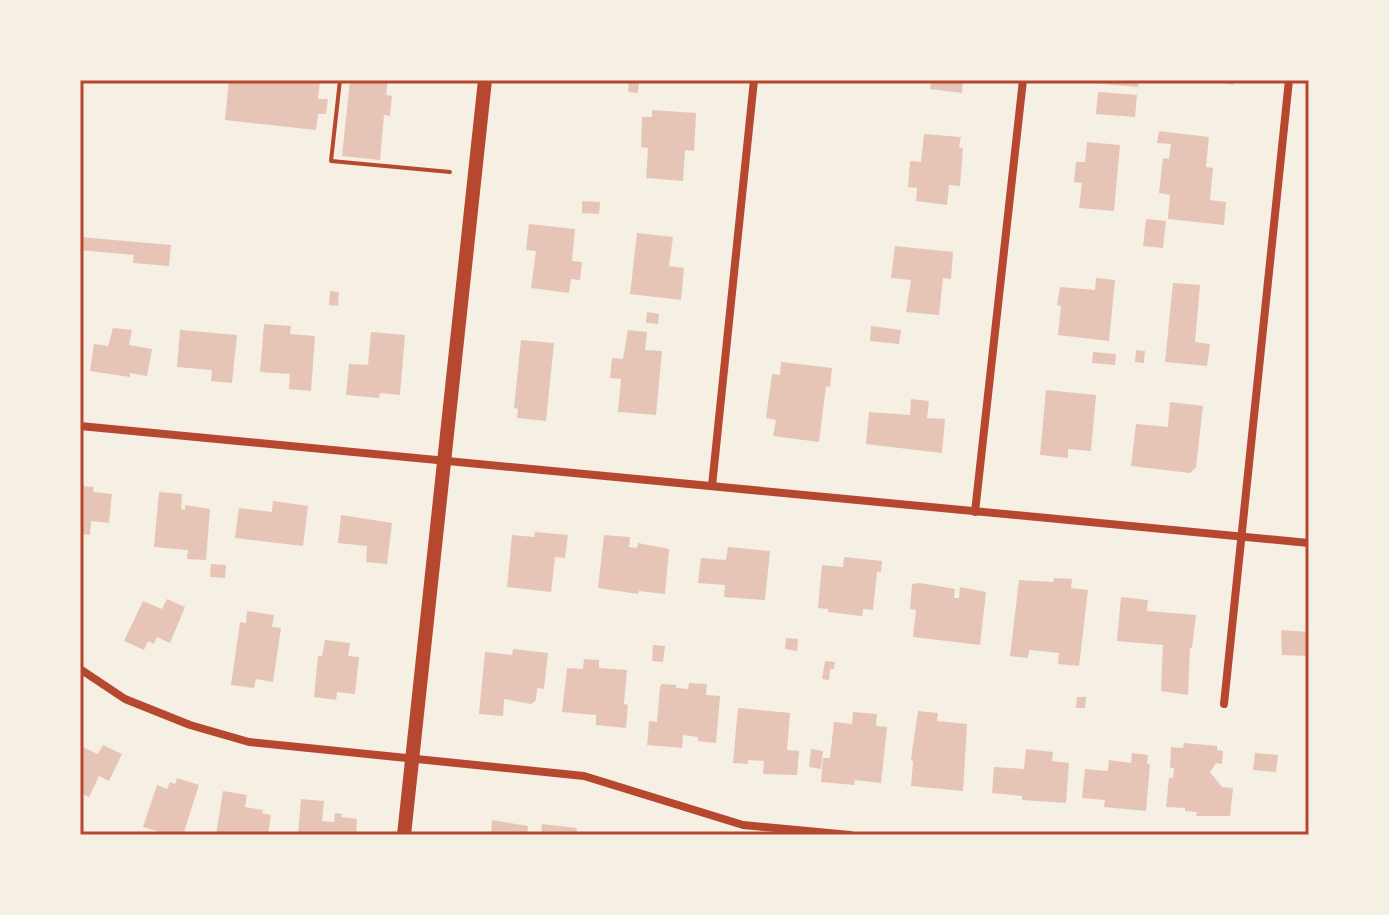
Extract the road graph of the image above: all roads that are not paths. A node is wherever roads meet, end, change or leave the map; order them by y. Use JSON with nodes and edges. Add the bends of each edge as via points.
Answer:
{"nodes":[{"id":1,"x":485,"y":80,"type":"edge"},
{"id":2,"x":754,"y":80,"type":"edge"},
{"id":3,"x":1023,"y":80,"type":"edge"},
{"id":4,"x":1289,"y":80,"type":"edge"},
{"id":5,"x":80,"y":426,"type":"edge"},
{"id":6,"x":445,"y":461,"type":"junction"},
{"id":7,"x":712,"y":486,"type":"junction"},
{"id":8,"x":975,"y":512,"type":"junction"},
{"id":9,"x":1241,"y":537,"type":"junction"},
{"id":10,"x":1309,"y":543,"type":"edge"},
{"id":11,"x":80,"y":669,"type":"edge"},
{"id":12,"x":1224,"y":704,"type":"dead end"},
{"id":13,"x":412,"y":759,"type":"junction"},
{"id":14,"x":404,"y":835,"type":"edge"},
{"id":15,"x":850,"y":835,"type":"edge"}],
"edges":[{"from":1,"to":6,"type":"street"},
{"from":2,"to":7,"type":"street"},
{"from":3,"to":8,"type":"street"},
{"from":4,"to":9,"type":"street"},
{"from":5,"to":6,"type":"street"},
{"from":6,"to":7,"type":"street"},
{"from":6,"to":13,"type":"street"},
{"from":7,"to":8,"type":"street"},
{"from":8,"to":9,"type":"street"},
{"from":9,"to":10,"type":"street"},
{"from":9,"to":12,"type":"street"},
{"from":11,"to":13,"type":"street","via":[[125,699],[249,742]]},
{"from":13,"to":14,"type":"street"},
{"from":13,"to":15,"type":"street","via":[[584,776],[743,825]]}]}
